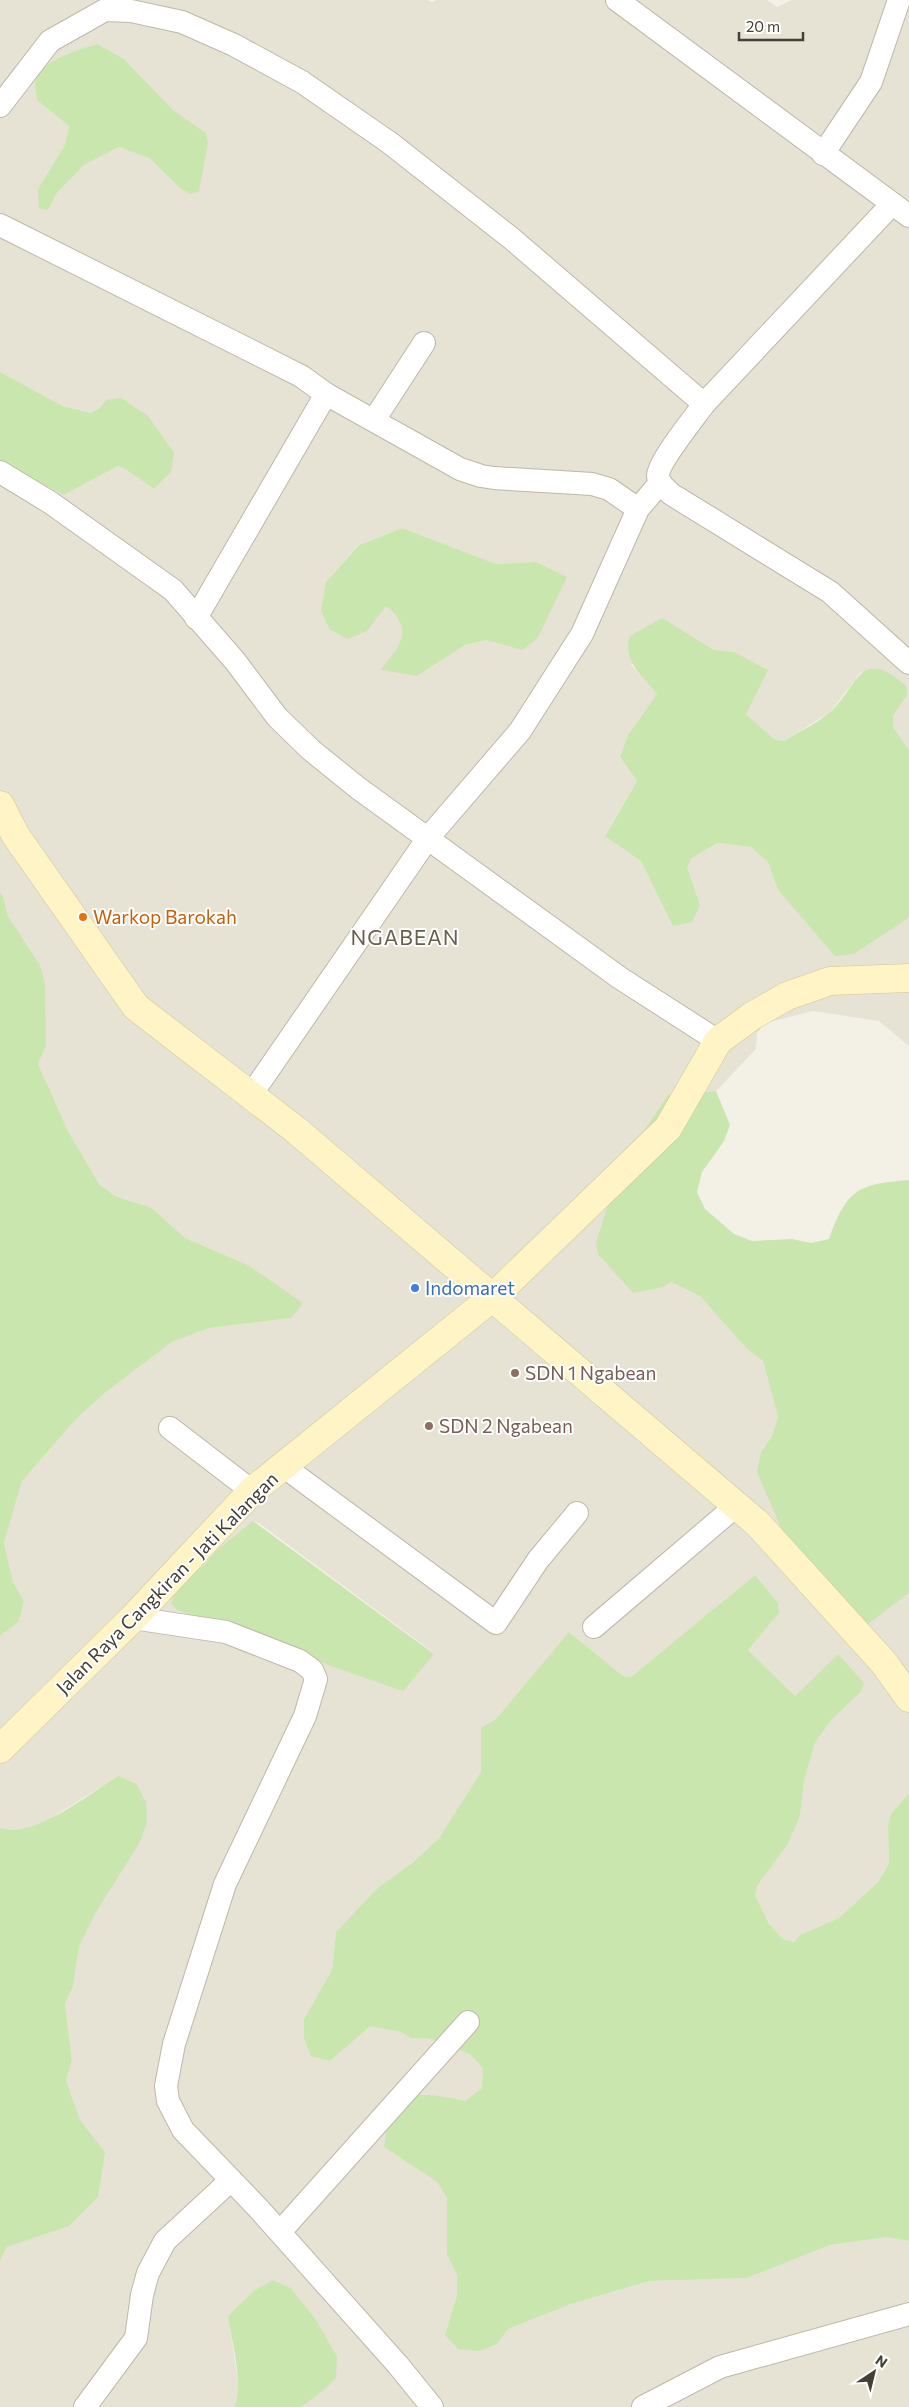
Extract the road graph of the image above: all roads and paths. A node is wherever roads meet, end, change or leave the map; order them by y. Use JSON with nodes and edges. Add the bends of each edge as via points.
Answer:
{"nodes":[{"id":1,"x":617,"y":0,"type":"edge"},
{"id":2,"x":899,"y":0,"type":"edge"},
{"id":3,"x":0,"y":106,"type":"edge"},
{"id":4,"x":823,"y":154,"type":"junction"},
{"id":5,"x":901,"y":210,"type":"edge"},
{"id":6,"x":0,"y":225,"type":"edge"},
{"id":7,"x":424,"y":343,"type":"dead end"},
{"id":8,"x":326,"y":394,"type":"junction"},
{"id":9,"x":704,"y":404,"type":"junction"},
{"id":10,"x":374,"y":420,"type":"junction"},
{"id":11,"x":0,"y":472,"type":"edge"},
{"id":12,"x":660,"y":484,"type":"junction"},
{"id":13,"x":638,"y":508,"type":"junction"},
{"id":14,"x":196,"y":618,"type":"junction"},
{"id":15,"x":909,"y":663,"type":"edge"},
{"id":16,"x":0,"y":805,"type":"edge"},
{"id":17,"x":428,"y":838,"type":"junction"},
{"id":18,"x":909,"y":978,"type":"edge"},
{"id":19,"x":718,"y":1042,"type":"junction"},
{"id":20,"x":251,"y":1095,"type":"junction"},
{"id":21,"x":493,"y":1297,"type":"junction"},
{"id":22,"x":170,"y":1428,"type":"dead end"},
{"id":23,"x":283,"y":1466,"type":"junction"},
{"id":24,"x":252,"y":1491,"type":"junction"},
{"id":25,"x":737,"y":1505,"type":"junction"},
{"id":26,"x":576,"y":1513,"type":"dead end"},
{"id":27,"x":133,"y":1618,"type":"junction"},
{"id":28,"x":594,"y":1627,"type":"dead end"},
{"id":29,"x":909,"y":1698,"type":"edge"},
{"id":30,"x":0,"y":1749,"type":"edge"},
{"id":31,"x":468,"y":2022,"type":"dead end"},
{"id":32,"x":231,"y":2180,"type":"junction"},
{"id":33,"x":280,"y":2232,"type":"junction"},
{"id":34,"x":909,"y":2314,"type":"edge"},
{"id":35,"x":85,"y":2407,"type":"edge"},
{"id":36,"x":432,"y":2407,"type":"edge"},
{"id":37,"x":643,"y":2407,"type":"edge"}],
"edges":[{"from":1,"to":4,"type":"street"},
{"from":2,"to":4,"type":"street","via":[[871,82]]},
{"from":3,"to":9,"type":"street","via":[[50,41],[105,10],[130,11],[182,22],[234,44],[302,82],[390,143],[511,238]]},
{"from":4,"to":5,"type":"street"},
{"from":5,"to":9,"type":"street"},
{"from":6,"to":8,"type":"street","via":[[302,376]]},
{"from":7,"to":10,"type":"street"},
{"from":8,"to":10,"type":"street"},
{"from":8,"to":14,"type":"street"},
{"from":9,"to":12,"type":"street","via":[[658,471]]},
{"from":10,"to":13,"type":"street","via":[[471,473],[494,478],[592,484],[609,489]]},
{"from":11,"to":14,"type":"street","via":[[146,569],[173,590]]},
{"from":12,"to":13,"type":"street"},
{"from":12,"to":15,"type":"street","via":[[671,494],[830,592]]},
{"from":13,"to":17,"type":"street","via":[[582,634],[562,666],[520,730]]},
{"from":14,"to":17,"type":"street","via":[[235,661],[277,717],[311,750]]},
{"from":16,"to":20,"type":"street","via":[[16,836],[136,1007]]},
{"from":17,"to":19,"type":"street","via":[[620,978]]},
{"from":17,"to":20,"type":"street"},
{"from":18,"to":19,"type":"street","name":"Jalan Raya Cangkiran - Jati Kalangan","via":[[830,981],[787,996],[752,1016]]},
{"from":19,"to":21,"type":"street","name":"Jalan Raya Cangkiran - Jati Kalangan","via":[[668,1128]]},
{"from":20,"to":21,"type":"street"},
{"from":21,"to":23,"type":"street","name":"Jalan Raya Cangkiran - Jati Kalangan"},
{"from":21,"to":25,"type":"street"},
{"from":22,"to":24,"type":"street"},
{"from":23,"to":24,"type":"street","name":"Jalan Raya Cangkiran - Jati Kalangan"},
{"from":23,"to":26,"type":"street","via":[[496,1623],[538,1560]]},
{"from":24,"to":27,"type":"street","name":"Jalan Raya Cangkiran - Jati Kalangan"},
{"from":25,"to":28,"type":"street"},
{"from":25,"to":29,"type":"street","via":[[884,1663]]},
{"from":27,"to":30,"type":"street","name":"Jalan Raya Cangkiran - Jati Kalangan"},
{"from":27,"to":32,"type":"street","via":[[226,1632],[300,1661],[312,1670],[316,1680],[305,1716],[225,1884],[174,2044],[166,2086],[168,2101],[183,2130]]},
{"from":31,"to":33,"type":"street"},
{"from":32,"to":33,"type":"street"},
{"from":32,"to":35,"type":"street","via":[[165,2241],[148,2273],[136,2338]]},
{"from":33,"to":36,"type":"street"},
{"from":34,"to":37,"type":"street","via":[[720,2367]]}]}
